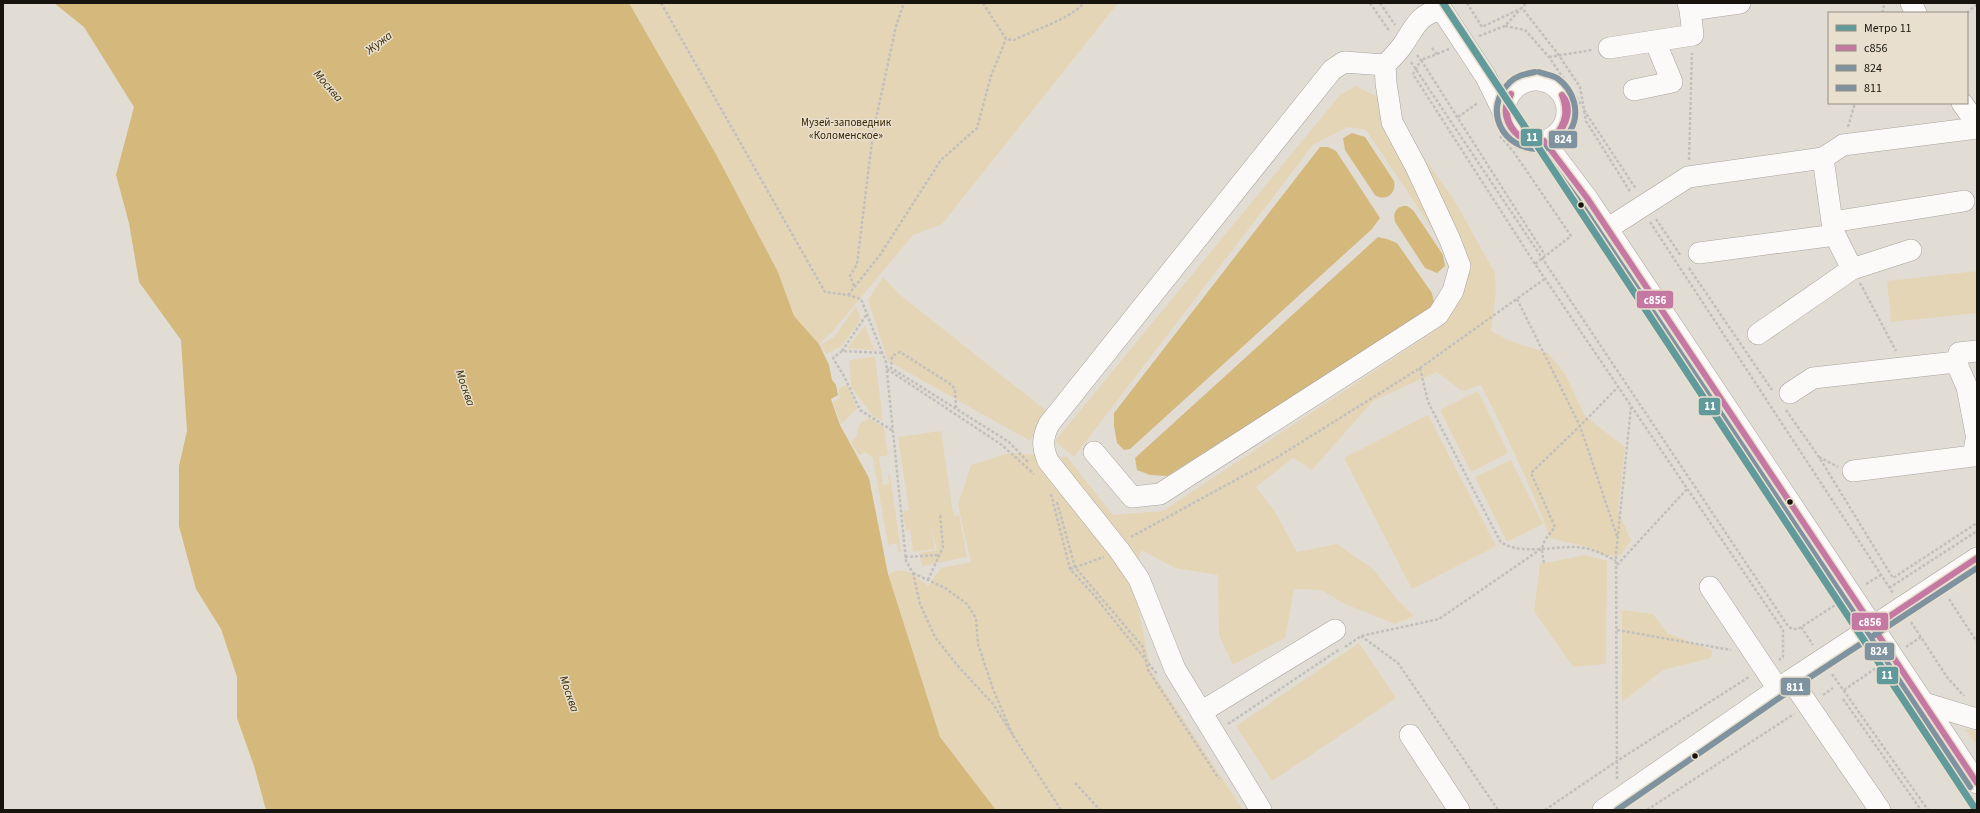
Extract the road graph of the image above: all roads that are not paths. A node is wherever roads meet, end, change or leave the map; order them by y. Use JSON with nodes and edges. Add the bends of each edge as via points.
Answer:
{"nodes":[{"id":1,"x":1740,"y":3,"type":"edge"},
{"id":2,"x":1911,"y":3,"type":"edge"},
{"id":3,"x":1689,"y":6,"type":"edge"},
{"id":4,"x":1916,"y":12,"type":"edge"},
{"id":5,"x":1655,"y":41,"type":"junction"},
{"id":6,"x":1610,"y":48,"type":"road end"},
{"id":7,"x":1385,"y":65,"type":"junction"},
{"id":8,"x":1486,"y":77,"type":"junction"},
{"id":9,"x":1525,"y":82,"type":"junction"},
{"id":10,"x":1634,"y":90,"type":"dead end"},
{"id":11,"x":1963,"y":104,"type":"edge"},
{"id":12,"x":1977,"y":124,"type":"edge"},
{"id":13,"x":1502,"y":127,"type":"junction"},
{"id":14,"x":1563,"y":127,"type":"junction"},
{"id":15,"x":1977,"y":128,"type":"edge"},
{"id":16,"x":1544,"y":141,"type":"junction"},
{"id":17,"x":1823,"y":158,"type":"junction"},
{"id":18,"x":1572,"y":177,"type":"junction"},
{"id":19,"x":1964,"y":201,"type":"dead end"},
{"id":20,"x":1607,"y":229,"type":"junction"},
{"id":21,"x":1833,"y":229,"type":"junction"},
{"id":22,"x":1911,"y":250,"type":"dead end"},
{"id":23,"x":1699,"y":253,"type":"dead end"},
{"id":24,"x":1852,"y":269,"type":"junction"},
{"id":25,"x":1758,"y":334,"type":"dead end"},
{"id":26,"x":1977,"y":351,"type":"edge"},
{"id":27,"x":1956,"y":362,"type":"junction"},
{"id":28,"x":1783,"y":397,"type":"road end"},
{"id":29,"x":1976,"y":449,"type":"edge"},
{"id":30,"x":1094,"y":452,"type":"dead end"},
{"id":31,"x":1854,"y":471,"type":"dead end"},
{"id":32,"x":1977,"y":558,"type":"edge"},
{"id":33,"x":1710,"y":587,"type":"dead end"},
{"id":34,"x":1872,"y":628,"type":"junction"},
{"id":35,"x":1335,"y":630,"type":"dead end"},
{"id":36,"x":1784,"y":684,"type":"junction"},
{"id":37,"x":1924,"y":703,"type":"junction"},
{"id":38,"x":1201,"y":712,"type":"junction"},
{"id":39,"x":1977,"y":719,"type":"edge"},
{"id":40,"x":1410,"y":735,"type":"dead end"},
{"id":41,"x":1977,"y":783,"type":"edge"},
{"id":42,"x":1261,"y":810,"type":"edge"},
{"id":43,"x":1459,"y":810,"type":"edge"},
{"id":44,"x":1603,"y":810,"type":"edge"},
{"id":45,"x":1880,"y":810,"type":"edge"}],
"edges":[{"from":1,"to":3,"type":"street"},
{"from":2,"to":4,"type":"street"},
{"from":3,"to":5,"type":"street","via":[[1693,35]]},
{"from":5,"to":6,"type":"street"},
{"from":5,"to":10,"type":"street","via":[[1672,82]]},
{"from":7,"to":8,"type":"street","via":[[1404,44],[1417,22],[1431,11],[1442,10]]},
{"from":7,"to":30,"type":"street","via":[[1392,122],[1416,167],[1460,266],[1453,291],[1438,315],[1160,494],[1132,497]]},
{"from":7,"to":38,"type":"street","via":[[1344,62],[1332,70],[1044,433],[1044,451],[1048,461],[1139,579],[1175,669]]},
{"from":8,"to":9,"type":"street","via":[[1499,83]]},
{"from":8,"to":13,"type":"street"},
{"from":9,"to":13,"type":"street","via":[[1510,94]]},
{"from":9,"to":14,"type":"street","via":[[1544,81],[1560,91],[1567,108]]},
{"from":11,"to":12,"type":"street"},
{"from":13,"to":16,"type":"street","via":[[1523,139]]},
{"from":14,"to":16,"type":"street"},
{"from":14,"to":18,"type":"street"},
{"from":15,"to":17,"type":"street","via":[[1843,145]]},
{"from":16,"to":18,"type":"street"},
{"from":17,"to":20,"type":"street","via":[[1688,177]]},
{"from":17,"to":21,"type":"street"},
{"from":18,"to":20,"type":"street"},
{"from":19,"to":21,"type":"street"},
{"from":20,"to":34,"type":"street"},
{"from":21,"to":23,"type":"street"},
{"from":21,"to":24,"type":"street"},
{"from":22,"to":24,"type":"street"},
{"from":24,"to":25,"type":"street"},
{"from":26,"to":27,"type":"street","via":[[1959,353]]},
{"from":27,"to":28,"type":"street","via":[[1813,378]]},
{"from":27,"to":29,"type":"street","via":[[1967,387]]},
{"from":29,"to":31,"type":"street"},
{"from":32,"to":34,"type":"street"},
{"from":33,"to":36,"type":"street","via":[[1760,661]]},
{"from":34,"to":36,"type":"street"},
{"from":34,"to":37,"type":"street"},
{"from":35,"to":38,"type":"street"},
{"from":36,"to":44,"type":"street"},
{"from":36,"to":45,"type":"street","via":[[1808,705]]},
{"from":37,"to":39,"type":"street"},
{"from":37,"to":41,"type":"street"},
{"from":38,"to":42,"type":"street"},
{"from":40,"to":43,"type":"street"}]}
